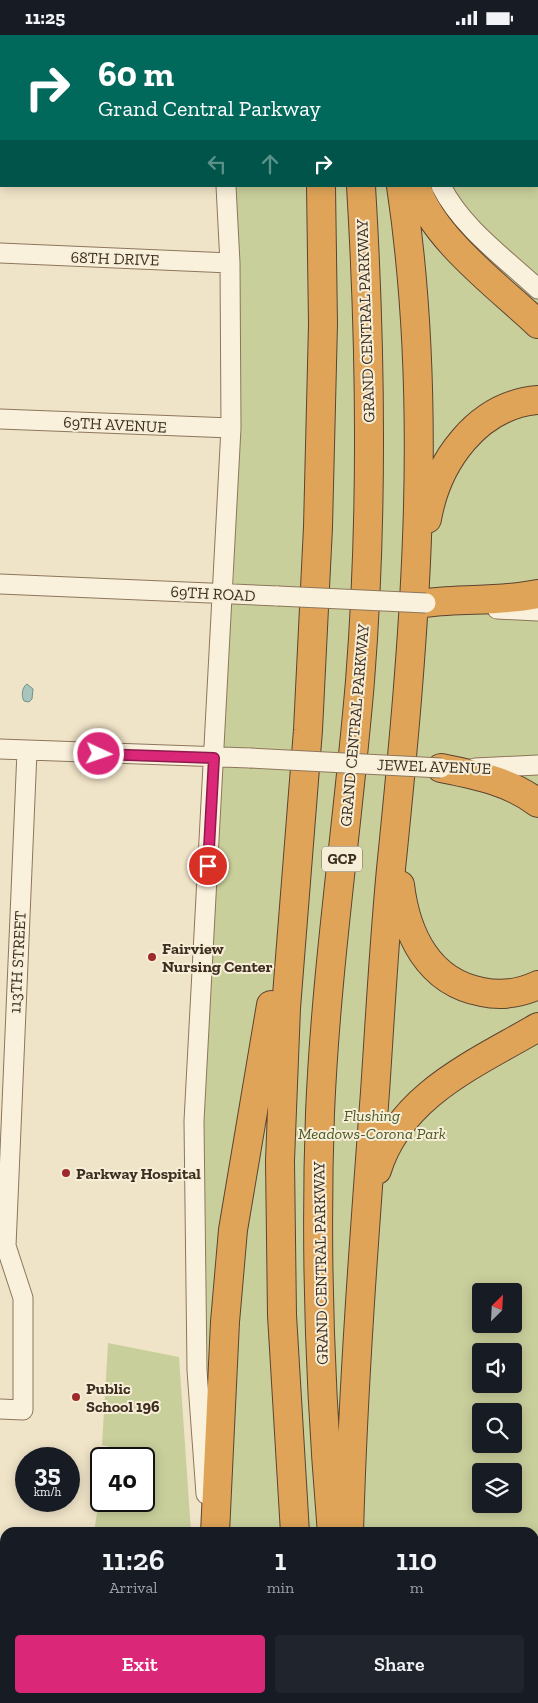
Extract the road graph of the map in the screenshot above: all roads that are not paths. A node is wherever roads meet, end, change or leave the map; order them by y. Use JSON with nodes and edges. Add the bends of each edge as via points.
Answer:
{"nodes":[{"id":1,"x":226,"y":187,"type":"edge"},
{"id":2,"x":321,"y":187,"type":"edge"},
{"id":3,"x":361,"y":187,"type":"edge"},
{"id":4,"x":401,"y":187,"type":"edge"},
{"id":5,"x":416,"y":187,"type":"edge"},
{"id":6,"x":442,"y":187,"type":"edge"},
{"id":7,"x":0,"y":253,"type":"edge"},
{"id":8,"x":230,"y":263,"type":"junction"},
{"id":9,"x":538,"y":289,"type":"edge"},
{"id":10,"x":538,"y":324,"type":"edge"},
{"id":11,"x":538,"y":400,"type":"edge"},
{"id":12,"x":0,"y":419,"type":"edge"},
{"id":13,"x":231,"y":428,"type":"junction"},
{"id":14,"x":0,"y":584,"type":"edge"},
{"id":15,"x":222,"y":594,"type":"junction"},
{"id":16,"x":421,"y":594,"type":"junction"},
{"id":17,"x":538,"y":594,"type":"edge"},
{"id":18,"x":538,"y":611,"type":"edge"},
{"id":19,"x":0,"y":749,"type":"edge"},
{"id":20,"x":27,"y":751,"type":"junction"},
{"id":21,"x":214,"y":758,"type":"junction"},
{"id":22,"x":538,"y":765,"type":"edge"},
{"id":23,"x":441,"y":768,"type":"junction"},
{"id":24,"x":538,"y":803,"type":"edge"},
{"id":25,"x":398,"y":821,"type":"junction"},
{"id":26,"x":300,"y":831,"type":"junction"},
{"id":27,"x":538,"y":985,"type":"edge"},
{"id":28,"x":538,"y":1027,"type":"edge"},
{"id":29,"x":6,"y":1080,"type":"edge"},
{"id":30,"x":367,"y":1203,"type":"junction"},
{"id":31,"x":3,"y":1246,"type":"edge"},
{"id":32,"x":0,"y":1409,"type":"edge"},
{"id":33,"x":209,"y":1527,"type":"edge"},
{"id":34,"x":215,"y":1527,"type":"edge"},
{"id":35,"x":295,"y":1527,"type":"edge"},
{"id":36,"x":332,"y":1527,"type":"edge"},
{"id":37,"x":349,"y":1527,"type":"edge"}],
"edges":[{"from":1,"to":8,"type":"street"},
{"from":2,"to":26,"type":"highway","number":"GCP","via":[[324,281],[320,477]]},
{"from":3,"to":36,"type":"highway","name":"GRAND CENTRAL PARKWAY","number":"GCP","via":[[369,375],[366,578],[358,697],[327,1008],[318,1177],[320,1363]]},
{"from":4,"to":16,"type":"highway","via":[[418,390]]},
{"from":5,"to":10,"type":"highway","via":[[442,231]]},
{"from":6,"to":9,"type":"street","via":[[470,225]]},
{"from":7,"to":8,"type":"street","name":"68TH DRIVE"},
{"from":8,"to":13,"type":"street"},
{"from":11,"to":16,"type":"highway","via":[[514,404],[488,417],[473,429],[448,460],[432,498]]},
{"from":12,"to":13,"type":"street","name":"69TH AVENUE"},
{"from":13,"to":15,"type":"street"},
{"from":14,"to":15,"type":"street","name":"69TH ROAD"},
{"from":15,"to":16,"type":"street","name":"69TH ROAD","bridge":true,"via":[[278,597]]},
{"from":15,"to":21,"type":"street"},
{"from":16,"to":17,"type":"highway","via":[[459,599]]},
{"from":16,"to":18,"type":"street","via":[[460,608]]},
{"from":16,"to":25,"type":"highway"},
{"from":19,"to":20,"type":"street","name":"JEWEL AVENUE"},
{"from":20,"to":21,"type":"street","name":"JEWEL AVENUE"},
{"from":20,"to":29,"type":"street","name":"113TH STREET"},
{"from":21,"to":23,"type":"street","name":"JEWEL AVENUE","bridge":true},
{"from":21,"to":33,"type":"street","via":[[194,1121],[197,1370]]},
{"from":22,"to":23,"type":"street","name":"JEWEL AVENUE"},
{"from":23,"to":24,"type":"highway","via":[[498,780]]},
{"from":25,"to":27,"type":"highway","via":[[404,907],[413,937],[428,961],[448,979],[478,991],[513,993]]},
{"from":25,"to":30,"type":"highway"},
{"from":26,"to":34,"type":"highway","via":[[233,1230],[225,1322]]},
{"from":26,"to":35,"type":"highway","number":"GCP","via":[[283,1060],[280,1178],[282,1315]]},
{"from":28,"to":30,"type":"highway","via":[[444,1082],[416,1105],[388,1142]]},
{"from":29,"to":31,"type":"street","name":"113TH STREET"},
{"from":30,"to":37,"type":"highway"},
{"from":31,"to":32,"type":"street","name":"113TH STREET","via":[[23,1298],[23,1410]]}]}
